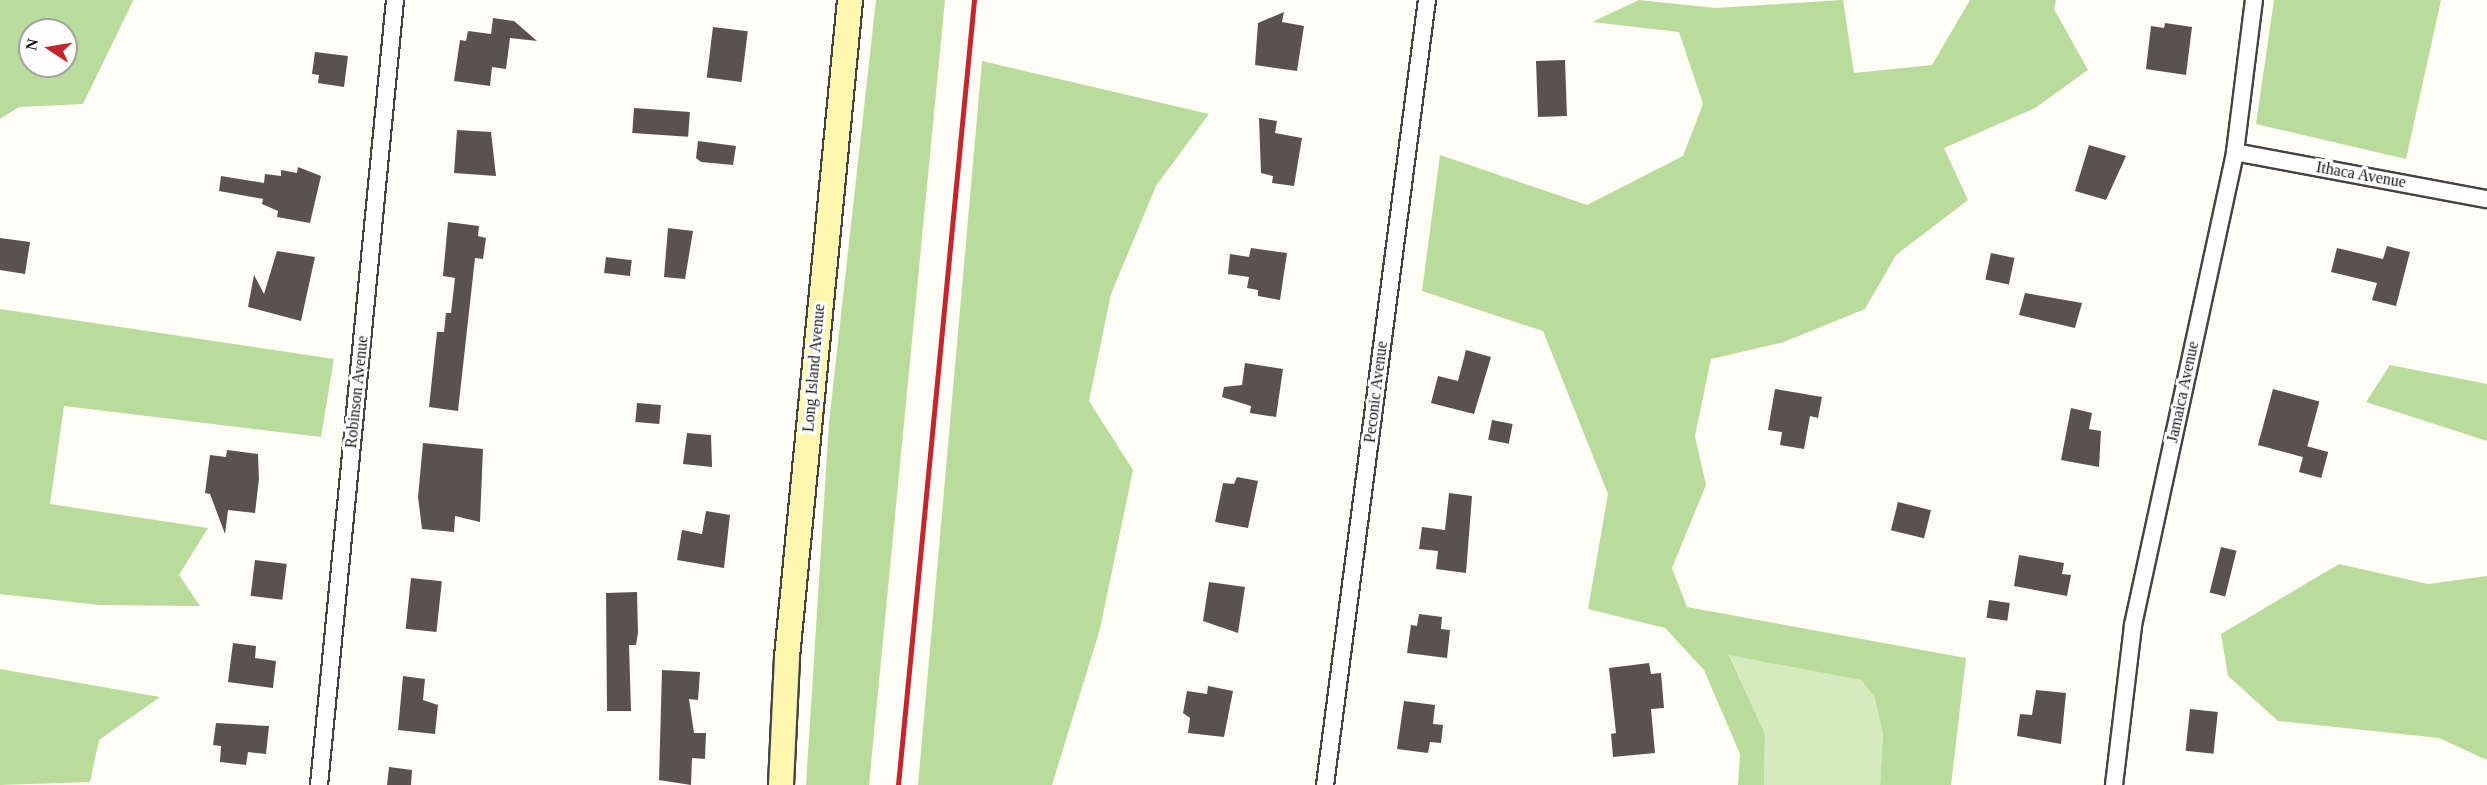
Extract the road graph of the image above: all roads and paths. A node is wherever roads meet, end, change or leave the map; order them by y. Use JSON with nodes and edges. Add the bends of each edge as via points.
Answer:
{"nodes":[{"id":1,"x":395,"y":0,"type":"edge"},
{"id":2,"x":850,"y":0,"type":"edge"},
{"id":3,"x":1427,"y":0,"type":"edge"},
{"id":4,"x":2254,"y":0,"type":"edge"},
{"id":5,"x":2235,"y":152,"type":"junction"},
{"id":6,"x":2487,"y":199,"type":"edge"},
{"id":7,"x":782,"y":735,"type":"junction"},
{"id":8,"x":319,"y":785,"type":"edge"},
{"id":9,"x":773,"y":785,"type":"edge"},
{"id":10,"x":781,"y":785,"type":"edge"},
{"id":11,"x":1325,"y":785,"type":"edge"},
{"id":12,"x":2114,"y":785,"type":"edge"}],
"edges":[{"from":1,"to":8,"type":"street","name":"Robinson Avenue"},
{"from":2,"to":7,"type":"street","name":"Long Island Avenue"},
{"from":3,"to":11,"type":"street","name":"Peconic Avenue"},
{"from":4,"to":5,"type":"street","name":"Jamaica Avenue"},
{"from":5,"to":6,"type":"street","name":"Ithaca Avenue"},
{"from":5,"to":12,"type":"street","name":"Jamaica Avenue","via":[[2133,625]]},
{"from":7,"to":9,"type":"street","name":"Long Island Avenue"},
{"from":7,"to":10,"type":"street","name":"Long Island Avenue"}]}
